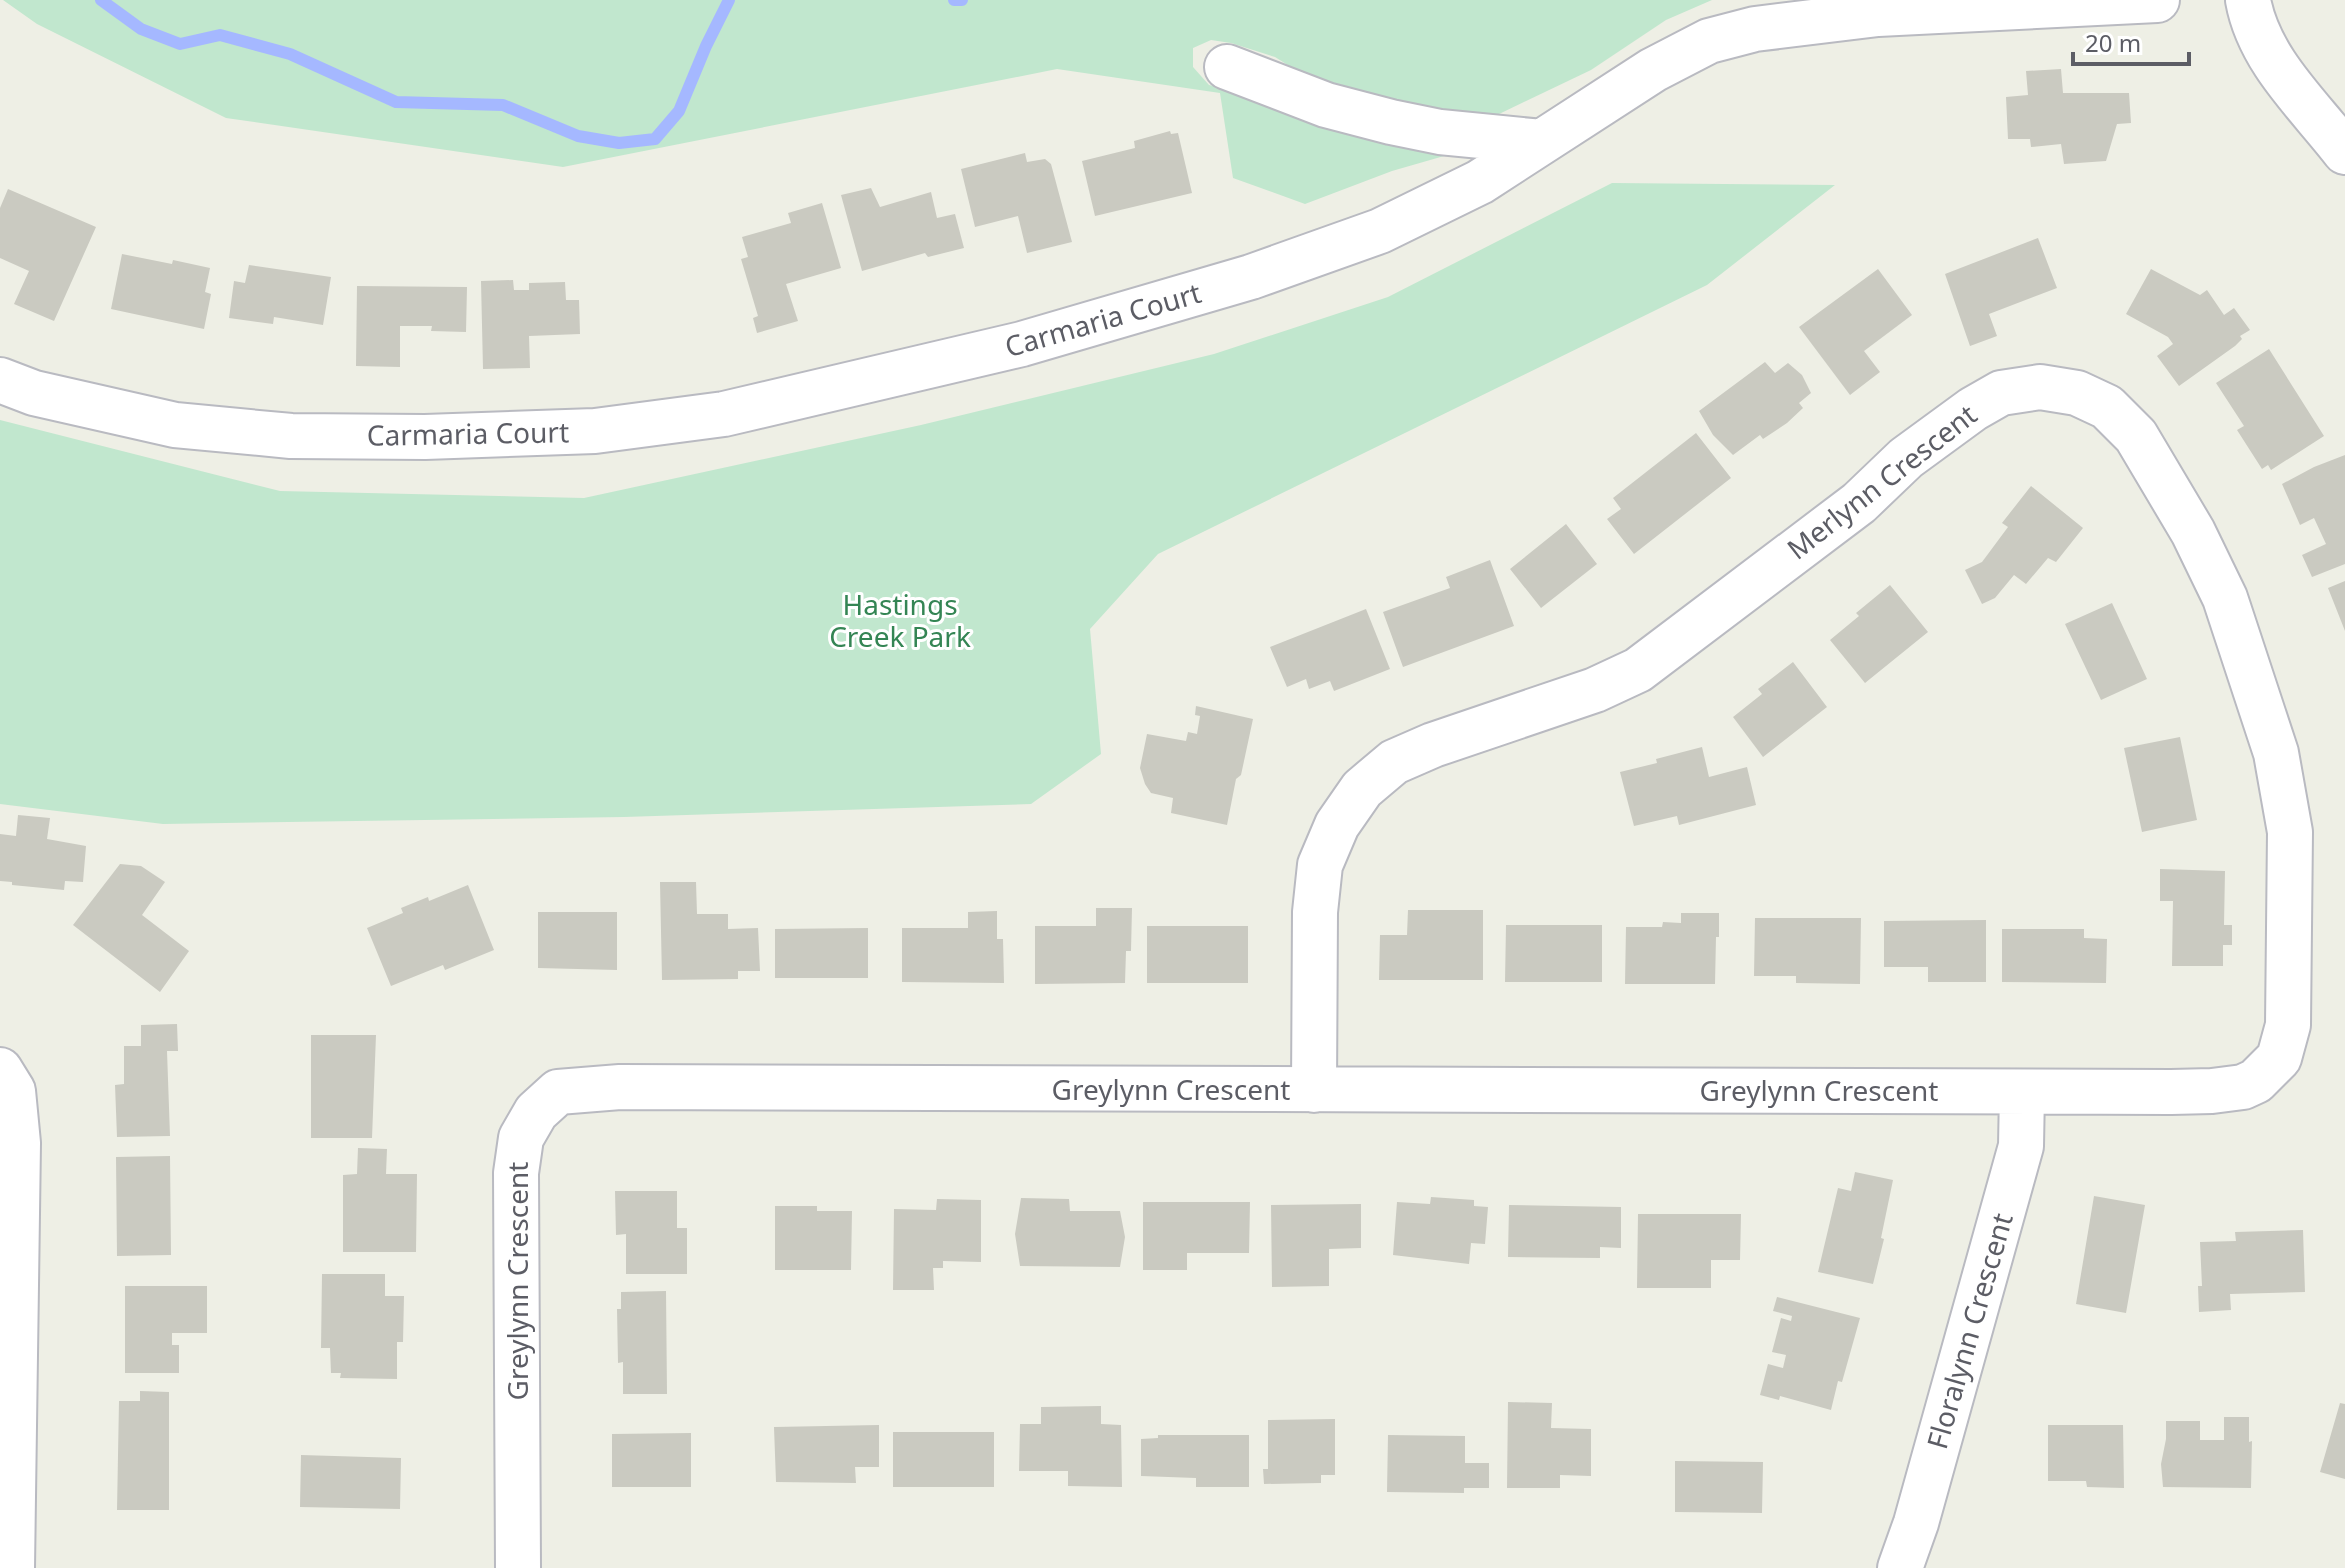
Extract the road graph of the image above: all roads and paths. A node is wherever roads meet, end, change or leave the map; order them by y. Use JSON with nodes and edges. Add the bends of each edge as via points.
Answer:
{"nodes":[{"id":1,"x":2157,"y":0,"type":"edge"},
{"id":2,"x":2248,"y":0,"type":"edge"},
{"id":3,"x":1227,"y":67,"type":"dead end"},
{"id":4,"x":1542,"y":142,"type":"junction"},
{"id":5,"x":2345,"y":152,"type":"edge"},
{"id":6,"x":0,"y":380,"type":"edge"},
{"id":7,"x":0,"y":1070,"type":"edge"},
{"id":8,"x":2269,"y":1071,"type":"joint"},
{"id":9,"x":1314,"y":1090,"type":"junction"},
{"id":10,"x":2022,"y":1092,"type":"junction"},
{"id":11,"x":12,"y":1568,"type":"edge"},
{"id":12,"x":518,"y":1568,"type":"edge"},
{"id":13,"x":1900,"y":1568,"type":"edge"}],
"edges":[{"from":1,"to":4,"type":"street","name":"Carmaria Court","via":[[1878,14],[1755,29],[1709,41],[1653,70]]},
{"from":2,"to":5,"type":"street","via":[[2262,45]]},
{"from":3,"to":4,"type":"street","via":[[1326,105],[1391,122]]},
{"from":4,"to":6,"type":"street","name":"Carmaria Court","via":[[1480,182],[1380,231],[1251,277],[1022,344],[724,414],[595,431],[291,436],[175,425],[34,393]]},
{"from":7,"to":11,"type":"street","via":[[13,1091],[18,1143]]},
{"from":8,"to":9,"type":"street","name":"Merlynn Crescent","via":[[2279,1058],[2288,1025],[2290,832],[2276,753],[2248,663],[2193,532],[2136,436],[2107,407],[2077,393],[2040,387],[2001,393],[1973,409],[1906,458],[1859,503],[1638,670],[1407,756],[1362,789],[1337,825],[1320,865]]},
{"from":8,"to":10,"type":"street","name":"Greylynn Crescent","via":[[2243,1087],[2212,1091]]},
{"from":9,"to":10,"type":"street","name":"Greylynn Crescent"},
{"from":9,"to":12,"type":"street","name":"Greylynn Crescent","via":[[620,1087],[558,1092],[536,1112],[521,1138],[516,1173]]},
{"from":10,"to":13,"type":"street","name":"Floralynn Crescent","via":[[2021,1146]]}]}
